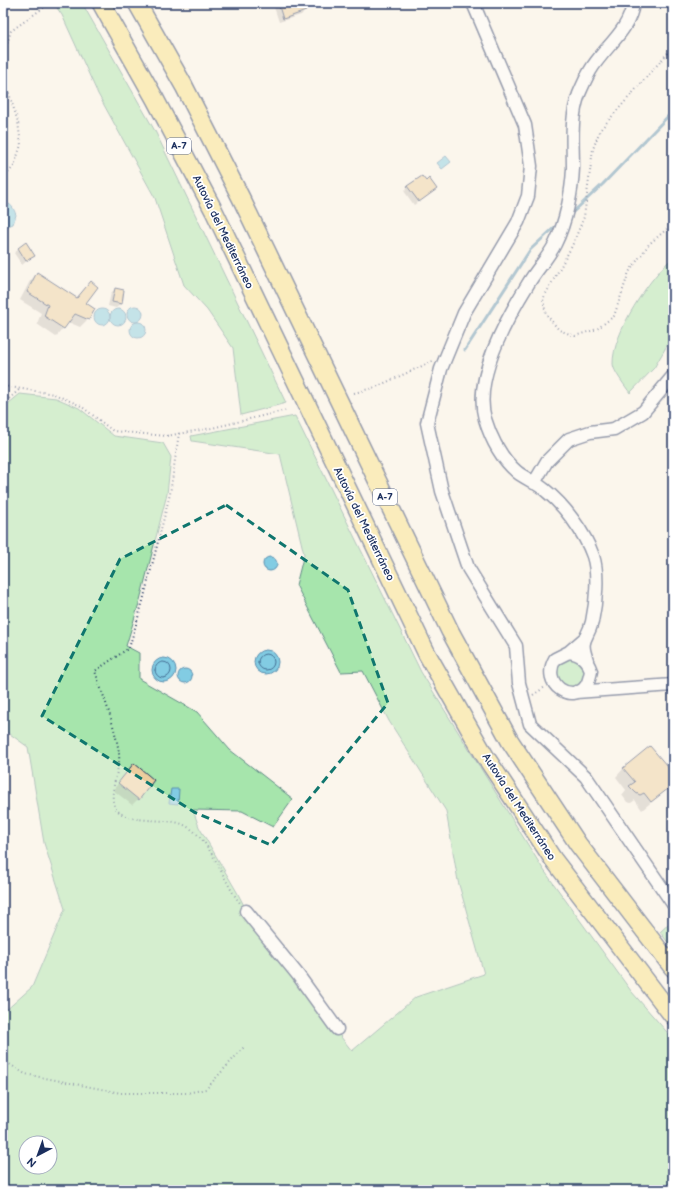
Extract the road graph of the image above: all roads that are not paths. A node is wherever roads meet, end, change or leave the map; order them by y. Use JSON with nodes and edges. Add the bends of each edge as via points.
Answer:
{"nodes":[{"id":1,"x":100,"y":3,"type":"edge"},
{"id":2,"x":137,"y":3,"type":"edge"},
{"id":3,"x":473,"y":3,"type":"edge"},
{"id":4,"x":634,"y":3,"type":"edge"},
{"id":5,"x":671,"y":381,"type":"edge"},
{"id":6,"x":534,"y":482,"type":"junction"},
{"id":7,"x":584,"y":640,"type":"junction"},
{"id":8,"x":569,"y":652,"type":"junction"},
{"id":9,"x":589,"y":666,"type":"junction"},
{"id":10,"x":673,"y":685,"type":"edge"},
{"id":11,"x":606,"y":689,"type":"junction"},
{"id":12,"x":571,"y":693,"type":"junction"},
{"id":13,"x":673,"y":904,"type":"edge"},
{"id":14,"x":246,"y":911,"type":"road end"},
{"id":15,"x":673,"y":968,"type":"edge"},
{"id":16,"x":673,"y":1016,"type":"edge"},
{"id":17,"x":337,"y":1029,"type":"dead end"}],
"edges":[{"from":1,"to":16,"type":"highway","name":"Autovía del Mediterráneo","number":"A-7","via":[[214,211],[427,654],[485,756],[553,859]]},
{"from":2,"to":15,"type":"highway","number":"A-7","via":[[184,86],[238,191],[450,631],[510,741],[578,844]]},
{"from":3,"to":13,"type":"street","via":[[524,125],[531,166],[528,196],[518,222],[464,313],[441,369],[427,423],[428,430],[442,491],[468,568],[516,646],[520,683],[530,724],[586,777]]},
{"from":4,"to":6,"type":"street","via":[[633,11],[619,35],[590,70],[578,96],[572,130],[573,170],[567,210],[555,244],[507,321],[483,381],[484,417],[496,447],[517,472]]},
{"from":5,"to":6,"type":"street","via":[[643,412],[614,429],[569,438],[547,461]]},
{"from":6,"to":7,"type":"street","via":[[546,490],[576,522],[593,556],[597,597],[591,624]]},
{"from":7,"to":8,"type":"street"},
{"from":7,"to":9,"type":"street","via":[[582,648]]},
{"from":8,"to":9,"type":"street","via":[[576,653]]},
{"from":8,"to":12,"type":"street","via":[[554,661],[551,674],[553,682],[560,690]]},
{"from":9,"to":11,"type":"street","via":[[596,683]]},
{"from":9,"to":12,"type":"street","via":[[586,686]]},
{"from":10,"to":11,"type":"street"},
{"from":11,"to":12,"type":"street"},
{"from":14,"to":17,"type":"street","via":[[298,975]]}]}
